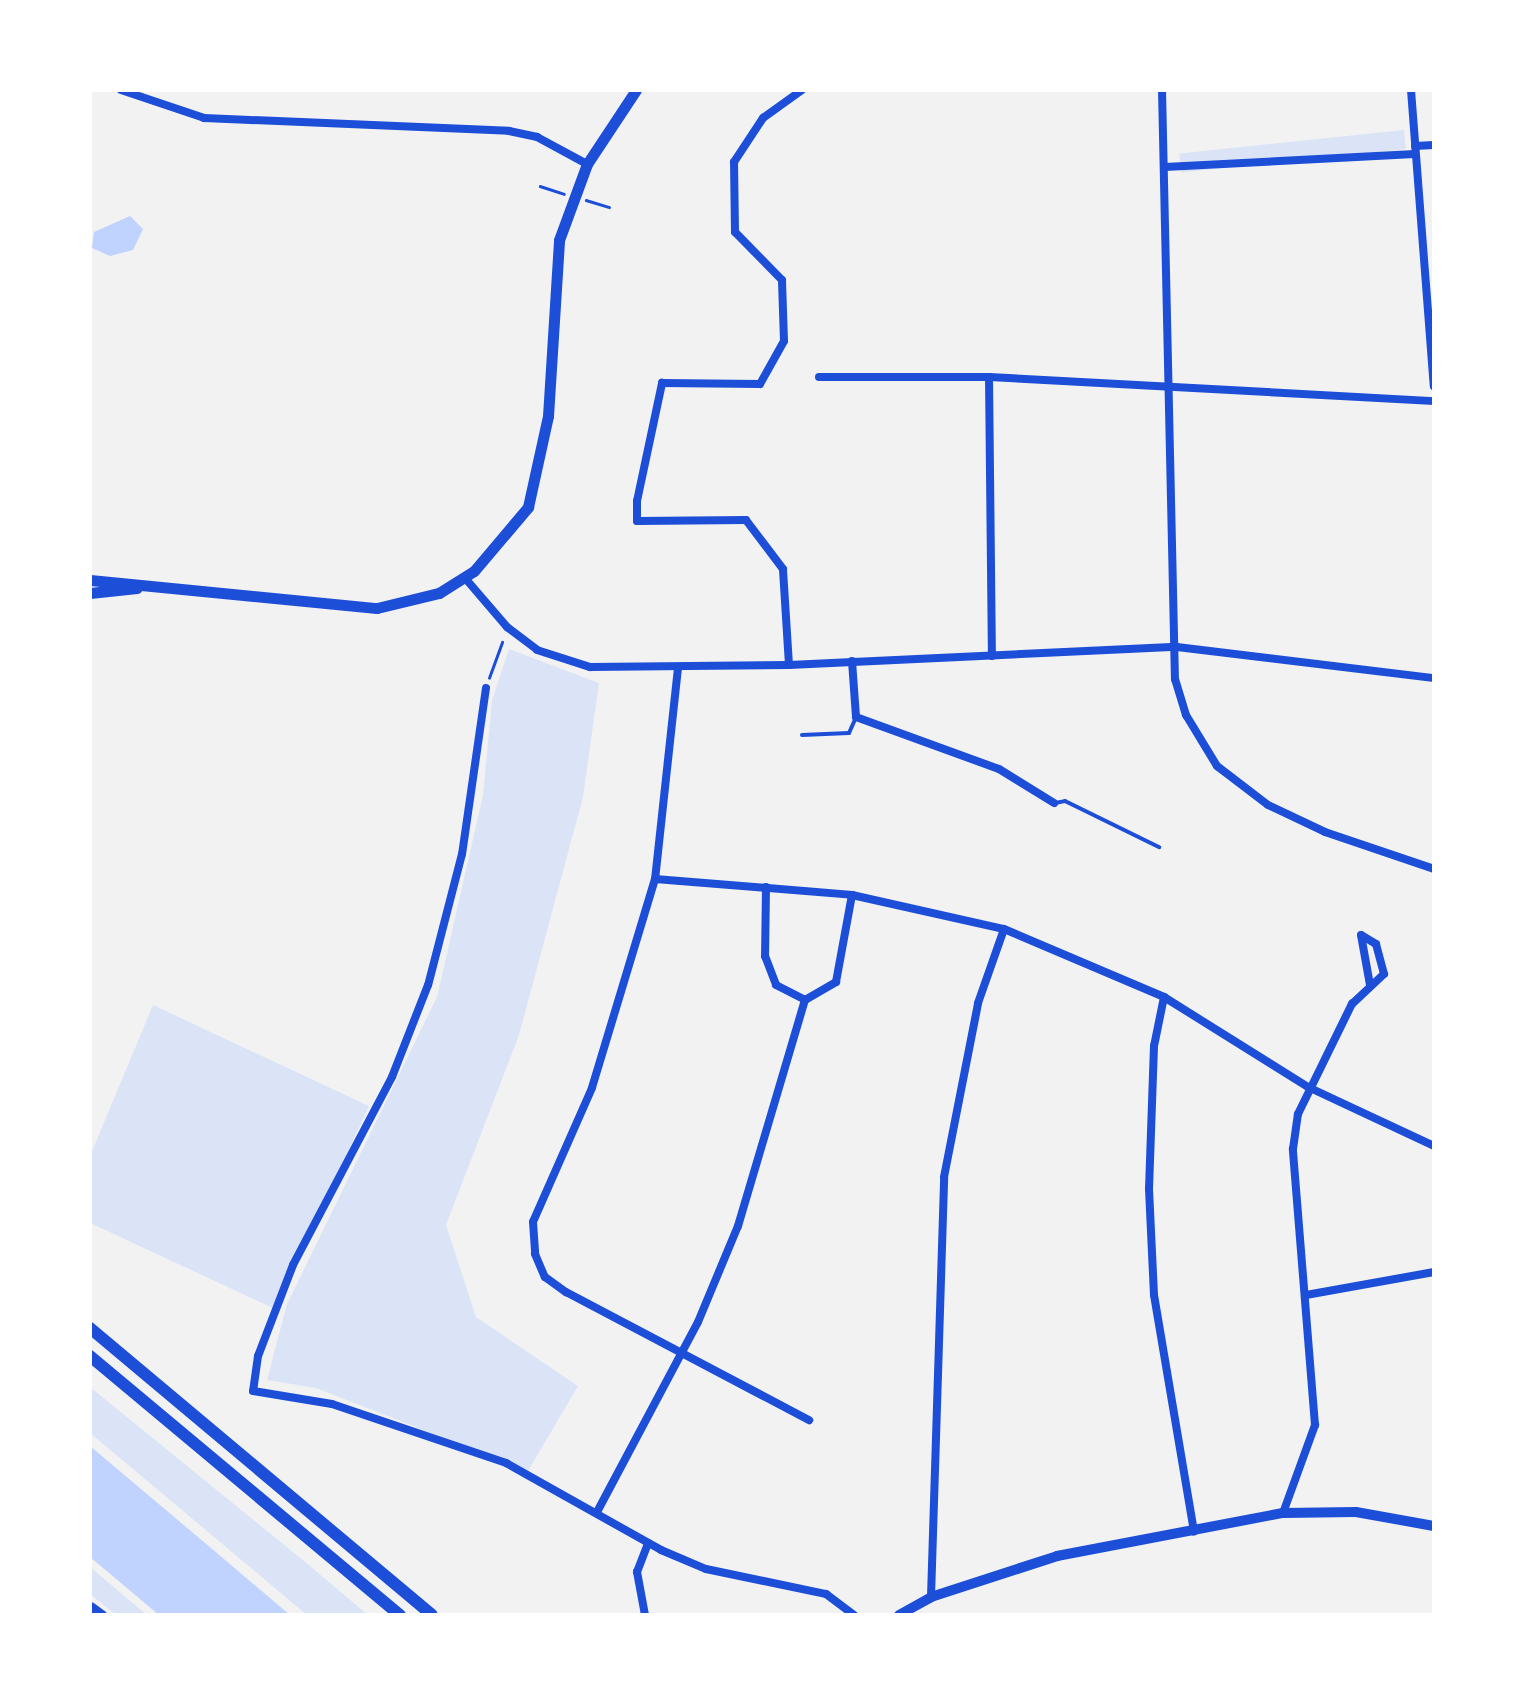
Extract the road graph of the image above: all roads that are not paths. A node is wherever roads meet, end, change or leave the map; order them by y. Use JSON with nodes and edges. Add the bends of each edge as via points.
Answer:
{"nodes":[{"id":1,"x":122,"y":90,"type":"edge"},
{"id":2,"x":636,"y":90,"type":"edge"},
{"id":3,"x":802,"y":90,"type":"edge"},
{"id":4,"x":1162,"y":90,"type":"edge"},
{"id":5,"x":1410,"y":90,"type":"edge"},
{"id":6,"x":1434,"y":145,"type":"edge"},
{"id":7,"x":1415,"y":150,"type":"junction"},
{"id":8,"x":586,"y":164,"type":"junction"},
{"id":9,"x":1164,"y":167,"type":"junction"},
{"id":10,"x":1431,"y":294,"type":"edge"},
{"id":11,"x":820,"y":377,"type":"dead end"},
{"id":12,"x":989,"y":377,"type":"junction"},
{"id":13,"x":1171,"y":384,"type":"junction"},
{"id":14,"x":1434,"y":386,"type":"edge"},
{"id":15,"x":1434,"y":401,"type":"edge"},
{"id":16,"x":465,"y":578,"type":"junction"},
{"id":17,"x":90,"y":580,"type":"edge"},
{"id":18,"x":171,"y":586,"type":"junction"},
{"id":19,"x":90,"y":592,"type":"edge"},
{"id":20,"x":1177,"y":647,"type":"junction"},
{"id":21,"x":992,"y":656,"type":"junction"},
{"id":22,"x":852,"y":662,"type":"junction"},
{"id":23,"x":789,"y":666,"type":"junction"},
{"id":24,"x":678,"y":668,"type":"junction"},
{"id":25,"x":1434,"y":678,"type":"edge"},
{"id":26,"x":486,"y":688,"type":"road end"},
{"id":27,"x":856,"y":717,"type":"junction"},
{"id":28,"x":802,"y":736,"type":"dead end"},
{"id":29,"x":1054,"y":803,"type":"joint"},
{"id":30,"x":1159,"y":847,"type":"dead end"},
{"id":31,"x":1434,"y":868,"type":"edge"},
{"id":32,"x":655,"y":879,"type":"junction"},
{"id":33,"x":766,"y":887,"type":"junction"},
{"id":34,"x":852,"y":895,"type":"junction"},
{"id":35,"x":1004,"y":929,"type":"junction"},
{"id":36,"x":1370,"y":985,"type":"junction"},
{"id":37,"x":1164,"y":997,"type":"junction"},
{"id":38,"x":806,"y":1000,"type":"junction"},
{"id":39,"x":1308,"y":1087,"type":"junction"},
{"id":40,"x":1434,"y":1146,"type":"edge"},
{"id":41,"x":1434,"y":1272,"type":"edge"},
{"id":42,"x":1306,"y":1295,"type":"junction"},
{"id":43,"x":90,"y":1328,"type":"edge"},
{"id":44,"x":90,"y":1356,"type":"edge"},
{"id":45,"x":681,"y":1356,"type":"junction"},
{"id":46,"x":809,"y":1420,"type":"dead end"},
{"id":47,"x":596,"y":1512,"type":"junction"},
{"id":48,"x":1283,"y":1512,"type":"junction"},
{"id":49,"x":1434,"y":1526,"type":"edge"},
{"id":50,"x":1194,"y":1532,"type":"junction"},
{"id":51,"x":648,"y":1542,"type":"junction"},
{"id":52,"x":931,"y":1597,"type":"junction"},
{"id":53,"x":90,"y":1607,"type":"edge"},
{"id":54,"x":101,"y":1615,"type":"edge"},
{"id":55,"x":400,"y":1615,"type":"edge"},
{"id":56,"x":432,"y":1615,"type":"edge"},
{"id":57,"x":645,"y":1615,"type":"edge"},
{"id":58,"x":854,"y":1615,"type":"edge"},
{"id":59,"x":899,"y":1615,"type":"edge"}],
"edges":[{"from":1,"to":8,"type":"street","via":[[204,118],[537,137]]},
{"from":2,"to":8,"type":"main road"},
{"from":3,"to":23,"type":"street","via":[[763,118],[734,162],[735,232],[782,280],[784,341],[760,384],[662,382],[636,501],[637,521],[746,520],[783,569]]},
{"from":4,"to":9,"type":"street"},
{"from":5,"to":7,"type":"street"},
{"from":6,"to":7,"type":"street"},
{"from":7,"to":9,"type":"street"},
{"from":7,"to":10,"type":"street"},
{"from":8,"to":16,"type":"main road","via":[[554,266],[540,464],[519,519]]},
{"from":9,"to":13,"type":"street"},
{"from":10,"to":14,"type":"street"},
{"from":11,"to":12,"type":"street"},
{"from":12,"to":13,"type":"street"},
{"from":12,"to":21,"type":"street"},
{"from":13,"to":15,"type":"street"},
{"from":13,"to":20,"type":"street"},
{"from":16,"to":18,"type":"main road","via":[[439,593],[377,608]]},
{"from":16,"to":24,"type":"street","via":[[506,628],[562,661]]},
{"from":17,"to":18,"type":"main road"},
{"from":18,"to":19,"type":"main road"},
{"from":20,"to":21,"type":"street"},
{"from":20,"to":25,"type":"street"},
{"from":20,"to":31,"type":"street","via":[[1176,679],[1186,715],[1218,766],[1268,805],[1325,832]]},
{"from":21,"to":22,"type":"street"},
{"from":22,"to":23,"type":"street"},
{"from":22,"to":27,"type":"street"},
{"from":23,"to":24,"type":"street"},
{"from":24,"to":32,"type":"street"},
{"from":26,"to":47,"type":"street","via":[[462,854],[428,984],[392,1077],[292,1265],[258,1356],[253,1391],[332,1404],[402,1426],[506,1463]]},
{"from":27,"to":28,"type":"lane","via":[[849,732]]},
{"from":27,"to":29,"type":"street","via":[[999,769]]},
{"from":29,"to":30,"type":"lane","via":[[1064,800]]},
{"from":32,"to":33,"type":"street"},
{"from":32,"to":45,"type":"street","via":[[592,1088],[533,1222],[544,1276]]},
{"from":33,"to":34,"type":"street"},
{"from":33,"to":38,"type":"street","via":[[765,956],[776,985]]},
{"from":34,"to":35,"type":"street"},
{"from":34,"to":38,"type":"street","via":[[836,982]]},
{"from":35,"to":37,"type":"street"},
{"from":35,"to":52,"type":"street","via":[[978,1003],[944,1178]]},
{"from":36,"to":36,"type":"street","via":[[1384,968],[1376,944],[1361,935]]},
{"from":36,"to":39,"type":"street","via":[[1352,1004]]},
{"from":37,"to":39,"type":"street"},
{"from":37,"to":50,"type":"street","via":[[1153,1084],[1153,1278]]},
{"from":38,"to":45,"type":"street","via":[[738,1226]]},
{"from":39,"to":40,"type":"street"},
{"from":39,"to":42,"type":"street","via":[[1293,1149]]},
{"from":41,"to":42,"type":"street"},
{"from":42,"to":48,"type":"street","via":[[1315,1425]]},
{"from":43,"to":56,"type":"highway"},
{"from":44,"to":55,"type":"highway"},
{"from":45,"to":46,"type":"street"},
{"from":45,"to":47,"type":"street"},
{"from":47,"to":51,"type":"street"},
{"from":48,"to":49,"type":"street","via":[[1356,1512]]},
{"from":48,"to":50,"type":"street"},
{"from":50,"to":52,"type":"street","via":[[1088,1548]]},
{"from":51,"to":57,"type":"street","via":[[637,1572]]},
{"from":51,"to":58,"type":"street","via":[[706,1569],[826,1594]]},
{"from":52,"to":59,"type":"street"},
{"from":53,"to":54,"type":"main road"}]}
